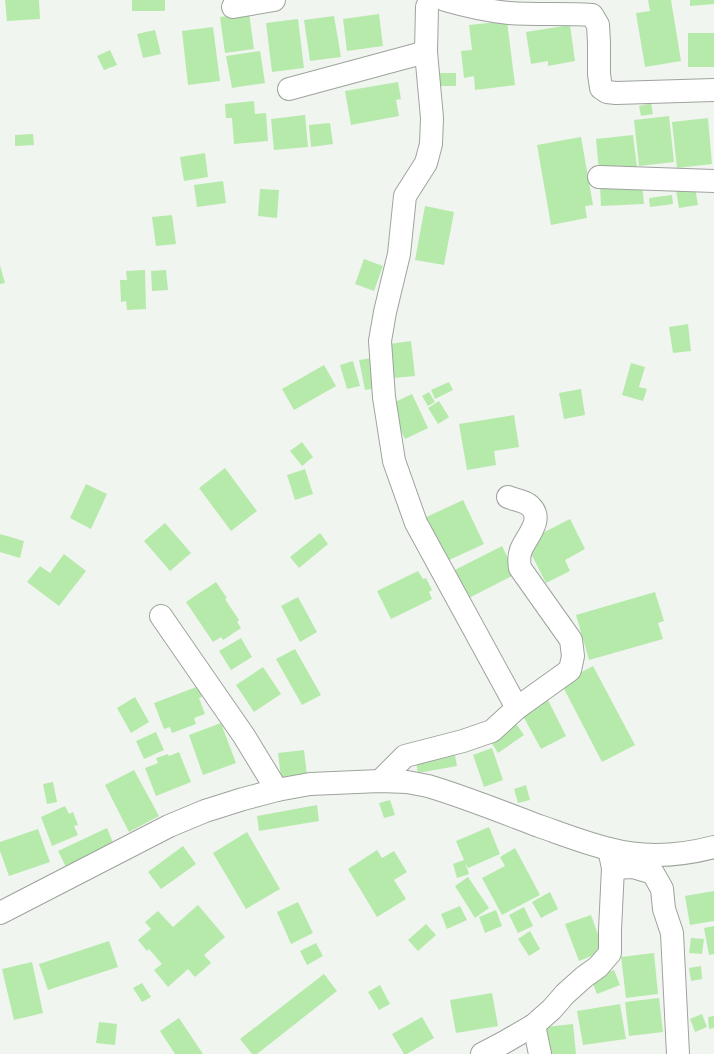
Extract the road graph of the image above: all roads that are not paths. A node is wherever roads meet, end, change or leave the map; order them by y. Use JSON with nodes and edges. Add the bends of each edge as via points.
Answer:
{"nodes":[{"id":1,"x":274,"y":0,"type":"edge"},
{"id":2,"x":430,"y":0,"type":"edge"},
{"id":3,"x":445,"y":0,"type":"edge"},
{"id":4,"x":232,"y":6,"type":"dead end"},
{"id":5,"x":426,"y":52,"type":"junction"},
{"id":6,"x":289,"y":89,"type":"dead end"},
{"id":7,"x":714,"y":90,"type":"edge"},
{"id":8,"x":599,"y":177,"type":"dead end"},
{"id":9,"x":714,"y":181,"type":"edge"},
{"id":10,"x":508,"y":497,"type":"dead end"},
{"id":11,"x":161,"y":616,"type":"dead end"},
{"id":12,"x":518,"y":708,"type":"junction"},
{"id":13,"x":380,"y":781,"type":"junction"},
{"id":14,"x":277,"y":790,"type":"junction"},
{"id":15,"x":714,"y":847,"type":"edge"},
{"id":16,"x":611,"y":859,"type":"junction"},
{"id":17,"x":0,"y":913,"type":"edge"},
{"id":18,"x":534,"y":1025,"type":"junction"},
{"id":19,"x":482,"y":1054,"type":"edge"},
{"id":20,"x":540,"y":1054,"type":"edge"},
{"id":21,"x":678,"y":1054,"type":"edge"}],
"edges":[{"from":1,"to":4,"type":"street"},
{"from":2,"to":5,"type":"street","via":[[427,7]]},
{"from":3,"to":7,"type":"street","via":[[509,13],[592,15],[598,24],[601,88],[607,92]]},
{"from":5,"to":6,"type":"street"},
{"from":5,"to":12,"type":"street","via":[[432,118],[431,144],[426,163],[405,196],[399,254],[380,340],[384,397],[394,461],[416,523]]},
{"from":8,"to":9,"type":"street"},
{"from":10,"to":12,"type":"street","via":[[527,503],[535,515],[535,523],[520,550],[520,568],[571,640],[573,656],[570,670]]},
{"from":11,"to":14,"type":"street","via":[[244,736]]},
{"from":12,"to":13,"type":"street","via":[[492,731],[405,756]]},
{"from":13,"to":14,"type":"street","via":[[310,784]]},
{"from":13,"to":16,"type":"street","via":[[407,782],[433,787],[579,840]]},
{"from":14,"to":17,"type":"street","via":[[243,798],[169,826]]},
{"from":15,"to":16,"type":"street","via":[[683,853],[632,854]]},
{"from":16,"to":18,"type":"street","via":[[610,953]]},
{"from":16,"to":21,"type":"street","via":[[654,873],[662,889],[664,909],[672,933]]},
{"from":18,"to":19,"type":"street"},
{"from":18,"to":20,"type":"street"}]}
